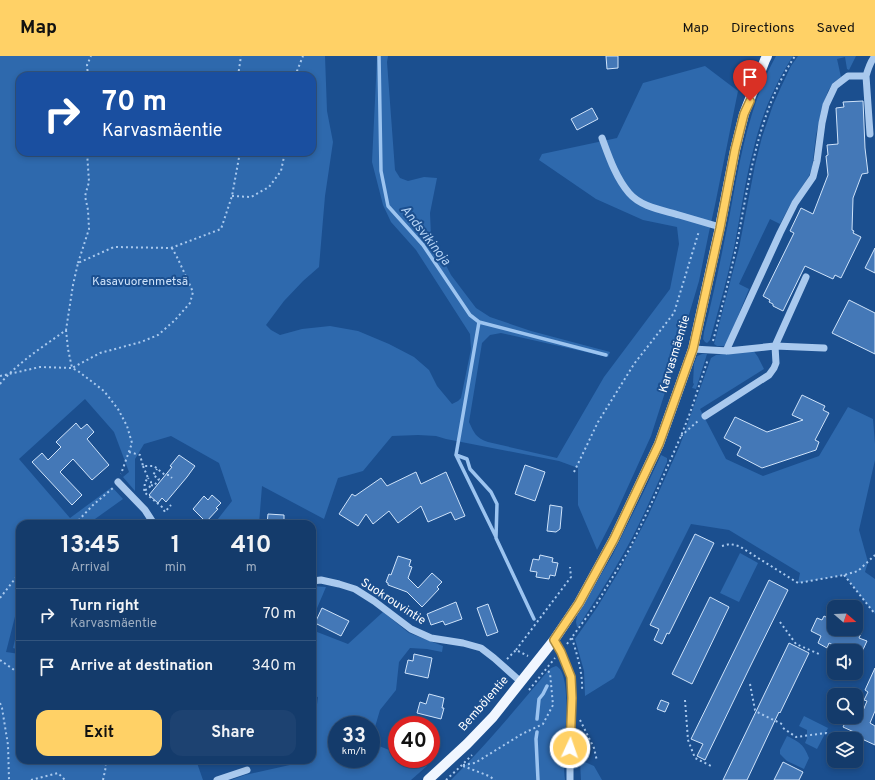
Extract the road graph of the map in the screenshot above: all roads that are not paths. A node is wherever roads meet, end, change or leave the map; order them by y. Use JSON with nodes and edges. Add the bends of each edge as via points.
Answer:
{"nodes":[{"id":1,"x":875,"y":56,"type":"edge"},
{"id":2,"x":763,"y":57,"type":"edge"},
{"id":3,"x":866,"y":76,"type":"junction"},
{"id":4,"x":870,"y":134,"type":"dead end"},
{"id":5,"x":602,"y":138,"type":"dead end"},
{"id":6,"x":720,"y":228,"type":"junction"},
{"id":7,"x":806,"y":278,"type":"dead end"},
{"id":8,"x":775,"y":346,"type":"junction"},
{"id":9,"x":824,"y":348,"type":"dead end"},
{"id":10,"x":693,"y":349,"type":"junction"},
{"id":11,"x":726,"y":351,"type":"junction"},
{"id":12,"x":705,"y":416,"type":"road end"},
{"id":13,"x":118,"y":482,"type":"road end"},
{"id":14,"x":151,"y":520,"type":"edge"},
{"id":15,"x":316,"y":581,"type":"edge"},
{"id":16,"x":554,"y":640,"type":"junction"},
{"id":17,"x":521,"y":682,"type":"junction"},
{"id":18,"x":247,"y":770,"type":"dead end"},
{"id":19,"x":217,"y":780,"type":"edge"},
{"id":20,"x":428,"y":780,"type":"edge"},
{"id":21,"x":570,"y":780,"type":"edge"}],
"edges":[{"from":1,"to":3,"type":"street"},
{"from":2,"to":6,"type":"main road","name":"Karvasmäentie","via":[[742,121]]},
{"from":3,"to":4,"type":"street"},
{"from":3,"to":11,"type":"street","via":[[848,76],[835,86],[826,105],[813,177],[792,209]]},
{"from":5,"to":6,"type":"street","via":[[619,178],[639,202]]},
{"from":6,"to":10,"type":"main road","name":"Karvasmäentie"},
{"from":7,"to":8,"type":"street"},
{"from":8,"to":9,"type":"street"},
{"from":8,"to":11,"type":"street"},
{"from":8,"to":12,"type":"street","via":[[776,363],[769,375]]},
{"from":10,"to":11,"type":"street"},
{"from":10,"to":16,"type":"main road","name":"Karvasmäentie","via":[[659,444],[614,539],[579,603]]},
{"from":13,"to":14,"type":"street"},
{"from":15,"to":17,"type":"street","name":"Suokrouvintie","via":[[339,584],[355,590],[411,629],[431,638],[481,648]]},
{"from":16,"to":17,"type":"main road","name":"Bembölentie"},
{"from":16,"to":21,"type":"street","via":[[571,677]]},
{"from":17,"to":20,"type":"main road","name":"Bembölentie","via":[[493,717]]},
{"from":18,"to":19,"type":"street"}]}
